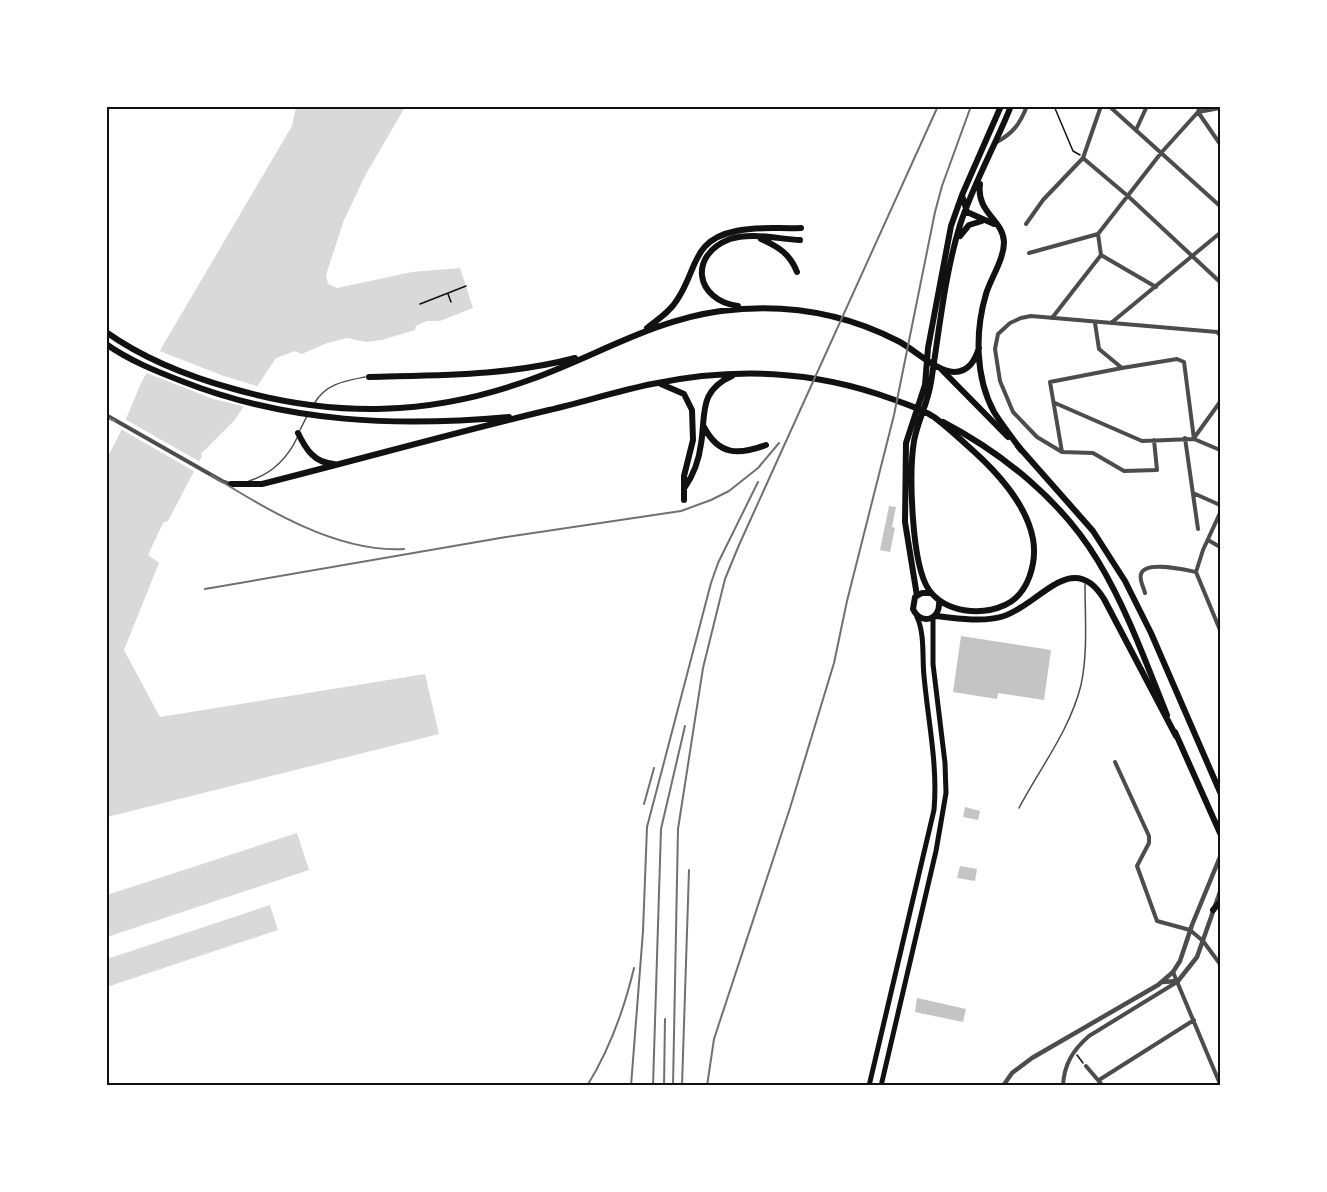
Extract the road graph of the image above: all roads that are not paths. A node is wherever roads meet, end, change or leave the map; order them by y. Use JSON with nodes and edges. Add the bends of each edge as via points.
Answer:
{"nodes":[{"id":1,"x":1001,"y":106,"type":"edge"},
{"id":2,"x":1011,"y":106,"type":"edge"},
{"id":3,"x":1027,"y":106,"type":"edge"},
{"id":4,"x":1101,"y":106,"type":"edge"},
{"id":5,"x":1109,"y":106,"type":"edge"},
{"id":6,"x":1147,"y":106,"type":"edge"},
{"id":7,"x":1221,"y":108,"type":"edge"},
{"id":8,"x":1199,"y":109,"type":"edge"},
{"id":9,"x":1136,"y":130,"type":"junction"},
{"id":10,"x":996,"y":143,"type":"junction"},
{"id":11,"x":1221,"y":144,"type":"edge"},
{"id":12,"x":1161,"y":153,"type":"junction"},
{"id":13,"x":1083,"y":158,"type":"junction"},
{"id":14,"x":980,"y":178,"type":"junction"},
{"id":15,"x":962,"y":195,"type":"junction"},
{"id":16,"x":1129,"y":197,"type":"junction"},
{"id":17,"x":1221,"y":206,"type":"edge"},
{"id":18,"x":966,"y":209,"type":"junction"},
{"id":19,"x":955,"y":214,"type":"junction"},
{"id":20,"x":987,"y":218,"type":"junction"},
{"id":21,"x":1026,"y":224,"type":"dead end"},
{"id":22,"x":801,"y":228,"type":"dead end"},
{"id":23,"x":1221,"y":232,"type":"edge"},
{"id":24,"x":1098,"y":234,"type":"junction"},
{"id":25,"x":755,"y":237,"type":"junction"},
{"id":26,"x":800,"y":240,"type":"dead end"},
{"id":27,"x":956,"y":241,"type":"junction"},
{"id":28,"x":1029,"y":253,"type":"dead end"},
{"id":29,"x":1101,"y":255,"type":"junction"},
{"id":30,"x":1193,"y":257,"type":"junction"},
{"id":31,"x":797,"y":272,"type":"dead end"},
{"id":32,"x":1221,"y":282,"type":"edge"},
{"id":33,"x":1156,"y":287,"type":"junction"},
{"id":34,"x":750,"y":308,"type":"junction"},
{"id":35,"x":1052,"y":318,"type":"junction"},
{"id":36,"x":1095,"y":322,"type":"junction"},
{"id":37,"x":1111,"y":323,"type":"junction"},
{"id":38,"x":106,"y":332,"type":"edge"},
{"id":39,"x":1219,"y":332,"type":"edge"},
{"id":40,"x":641,"y":333,"type":"junction"},
{"id":41,"x":106,"y":344,"type":"edge"},
{"id":42,"x":979,"y":348,"type":"junction"},
{"id":43,"x":590,"y":354,"type":"junction"},
{"id":44,"x":1122,"y":368,"type":"junction"},
{"id":45,"x":941,"y":369,"type":"junction"},
{"id":46,"x":739,"y":374,"type":"junction"},
{"id":47,"x":369,"y":377,"type":"joint"},
{"id":48,"x":657,"y":383,"type":"junction"},
{"id":49,"x":1221,"y":402,"type":"edge"},
{"id":50,"x":1055,"y":403,"type":"junction"},
{"id":51,"x":106,"y":415,"type":"edge"},
{"id":52,"x":527,"y":415,"type":"junction"},
{"id":53,"x":931,"y":416,"type":"junction"},
{"id":54,"x":703,"y":424,"type":"junction"},
{"id":55,"x":298,"y":433,"type":"junction"},
{"id":56,"x":1185,"y":438,"type":"junction"},
{"id":57,"x":1194,"y":439,"type":"junction"},
{"id":58,"x":1154,"y":440,"type":"junction"},
{"id":59,"x":766,"y":445,"type":"dead end"},
{"id":60,"x":1021,"y":450,"type":"junction"},
{"id":61,"x":1221,"y":450,"type":"edge"},
{"id":62,"x":1062,"y":452,"type":"junction"},
{"id":63,"x":341,"y":464,"type":"junction"},
{"id":64,"x":231,"y":484,"type":"junction"},
{"id":65,"x":684,"y":488,"type":"junction"},
{"id":66,"x":1193,"y":493,"type":"junction"},
{"id":67,"x":684,"y":500,"type":"dead end"},
{"id":68,"x":1221,"y":506,"type":"edge"},
{"id":69,"x":1221,"y":513,"type":"edge"},
{"id":70,"x":1198,"y":529,"type":"dead end"},
{"id":71,"x":1208,"y":540,"type":"junction"},
{"id":72,"x":1221,"y":547,"type":"edge"},
{"id":73,"x":1197,"y":572,"type":"junction"},
{"id":74,"x":1085,"y":579,"type":"junction"},
{"id":75,"x":1145,"y":593,"type":"dead end"},
{"id":76,"x":932,"y":594,"type":"junction"},
{"id":77,"x":917,"y":596,"type":"junction"},
{"id":78,"x":939,"y":601,"type":"junction"},
{"id":79,"x":917,"y":616,"type":"junction"},
{"id":80,"x":934,"y":617,"type":"junction"},
{"id":81,"x":1221,"y":630,"type":"edge"},
{"id":82,"x":1176,"y":736,"type":"junction"},
{"id":83,"x":1115,"y":762,"type":"dead end"},
{"id":84,"x":1214,"y":777,"type":"junction"},
{"id":85,"x":1221,"y":785,"type":"edge"},
{"id":86,"x":1221,"y":792,"type":"edge"},
{"id":87,"x":1019,"y":808,"type":"dead end"},
{"id":88,"x":1221,"y":833,"type":"edge"},
{"id":89,"x":1221,"y":857,"type":"edge"},
{"id":90,"x":1221,"y":892,"type":"edge"},
{"id":91,"x":1221,"y":902,"type":"edge"},
{"id":92,"x":1213,"y":910,"type":"junction"},
{"id":93,"x":1190,"y":930,"type":"junction"},
{"id":94,"x":1203,"y":941,"type":"junction"},
{"id":95,"x":1221,"y":964,"type":"edge"},
{"id":96,"x":1173,"y":972,"type":"junction"},
{"id":97,"x":1178,"y":981,"type":"junction"},
{"id":98,"x":1162,"y":982,"type":"junction"},
{"id":99,"x":1194,"y":1020,"type":"junction"},
{"id":100,"x":1086,"y":1066,"type":"road end"},
{"id":101,"x":1099,"y":1080,"type":"junction"},
{"id":102,"x":1221,"y":1084,"type":"edge"},
{"id":103,"x":869,"y":1086,"type":"edge"},
{"id":104,"x":880,"y":1086,"type":"edge"},
{"id":105,"x":1003,"y":1086,"type":"edge"},
{"id":106,"x":1063,"y":1086,"type":"edge"},
{"id":107,"x":1103,"y":1086,"type":"edge"}],
"edges":[{"from":1,"to":15,"type":"main road"},
{"from":2,"to":10,"type":"main road"},
{"from":3,"to":10,"type":"street","via":[[1016,129]]},
{"from":4,"to":13,"type":"street"},
{"from":5,"to":9,"type":"street"},
{"from":6,"to":9,"type":"street"},
{"from":7,"to":8,"type":"street"},
{"from":8,"to":11,"type":"street"},
{"from":8,"to":12,"type":"street"},
{"from":9,"to":12,"type":"street"},
{"from":10,"to":14,"type":"main road"},
{"from":12,"to":16,"type":"street"},
{"from":12,"to":17,"type":"street"},
{"from":13,"to":16,"type":"street"},
{"from":13,"to":21,"type":"street"},
{"from":14,"to":18,"type":"main road"},
{"from":14,"to":20,"type":"main road","via":[[980,199]]},
{"from":15,"to":18,"type":"main road"},
{"from":15,"to":19,"type":"main road"},
{"from":16,"to":24,"type":"street"},
{"from":16,"to":30,"type":"street"},
{"from":18,"to":19,"type":"main road"},
{"from":18,"to":20,"type":"main road"},
{"from":18,"to":27,"type":"main road"},
{"from":19,"to":77,"type":"main road","via":[[934,316],[925,385],[905,451],[906,532]]},
{"from":20,"to":27,"type":"main road","via":[[969,225]]},
{"from":20,"to":42,"type":"main road","via":[[1002,234],[1004,248],[984,302]]},
{"from":22,"to":40,"type":"main road","via":[[743,229],[712,241],[699,252],[676,303]]},
{"from":23,"to":30,"type":"street"},
{"from":24,"to":28,"type":"street"},
{"from":24,"to":29,"type":"street"},
{"from":25,"to":26,"type":"main road"},
{"from":25,"to":31,"type":"main road","via":[[783,251]]},
{"from":25,"to":34,"type":"main road","via":[[738,237],[721,244],[707,255],[702,265],[703,282],[713,297],[728,305]]},
{"from":27,"to":76,"type":"main road","via":[[930,391],[916,432],[912,461],[915,539]]},
{"from":29,"to":33,"type":"street"},
{"from":29,"to":35,"type":"street"},
{"from":30,"to":32,"type":"street"},
{"from":30,"to":33,"type":"street"},
{"from":33,"to":37,"type":"street"},
{"from":34,"to":40,"type":"main road","via":[[694,316]]},
{"from":34,"to":45,"type":"main road","via":[[803,310],[843,318],[902,343]]},
{"from":35,"to":36,"type":"street"},
{"from":35,"to":62,"type":"street","via":[[1030,316],[1010,323],[998,334],[995,349],[1000,381],[1013,412],[1037,437]]},
{"from":36,"to":37,"type":"street"},
{"from":36,"to":44,"type":"street","via":[[1099,349]]},
{"from":37,"to":39,"type":"street"},
{"from":38,"to":43,"type":"main road","via":[[154,359],[219,386],[331,408],[399,409],[456,401],[518,384]]},
{"from":40,"to":43,"type":"main road"},
{"from":41,"to":52,"type":"main road","via":[[214,394],[290,413],[407,423]]},
{"from":42,"to":45,"type":"main road","via":[[967,368],[957,372]]},
{"from":42,"to":60,"type":"main road","via":[[990,402]]},
{"from":43,"to":47,"type":"main road","via":[[525,369]]},
{"from":44,"to":50,"type":"street","via":[[1051,381]]},
{"from":44,"to":57,"type":"street","via":[[1177,359],[1184,362]]},
{"from":45,"to":60,"type":"main road"},
{"from":46,"to":48,"type":"main road"},
{"from":46,"to":53,"type":"main road","via":[[820,379],[874,393]]},
{"from":46,"to":54,"type":"main road","via":[[711,392],[703,409]]},
{"from":47,"to":55,"type":"lane","via":[[340,382],[319,394]]},
{"from":48,"to":52,"type":"main road"},
{"from":48,"to":65,"type":"main road","via":[[679,391],[693,410],[693,440]]},
{"from":49,"to":57,"type":"street"},
{"from":50,"to":58,"type":"street","via":[[1142,441]]},
{"from":50,"to":62,"type":"street"},
{"from":51,"to":64,"type":"street"},
{"from":52,"to":63,"type":"main road"},
{"from":53,"to":78,"type":"main road","via":[[983,459],[1007,488],[1027,520],[1034,548],[1029,578],[1012,601],[977,611]]},
{"from":53,"to":82,"type":"main road","via":[[970,436],[1011,466],[1076,530],[1110,583]]},
{"from":54,"to":59,"type":"main road","via":[[711,439],[725,449],[744,452]]},
{"from":54,"to":65,"type":"main road","via":[[698,460]]},
{"from":55,"to":63,"type":"main road","via":[[312,456],[324,463]]},
{"from":55,"to":64,"type":"lane","via":[[287,455],[269,472],[251,481]]},
{"from":56,"to":57,"type":"street"},
{"from":56,"to":58,"type":"street"},
{"from":56,"to":66,"type":"street"},
{"from":57,"to":61,"type":"street"},
{"from":58,"to":62,"type":"street","via":[[1157,470],[1124,471],[1093,453]]},
{"from":60,"to":84,"type":"main road","via":[[1093,531],[1125,581]]},
{"from":63,"to":64,"type":"main road","via":[[262,484]]},
{"from":65,"to":67,"type":"main road"},
{"from":66,"to":68,"type":"street"},
{"from":66,"to":70,"type":"street"},
{"from":69,"to":71,"type":"street"},
{"from":71,"to":72,"type":"street"},
{"from":71,"to":73,"type":"street"},
{"from":73,"to":75,"type":"street","via":[[1147,568],[1141,576]]},
{"from":73,"to":81,"type":"street"},
{"from":74,"to":80,"type":"main road","via":[[1063,580],[1014,612],[995,618]]},
{"from":74,"to":82,"type":"main road","via":[[1104,599]]},
{"from":74,"to":87,"type":"lane","via":[[1081,685],[1052,751]]},
{"from":76,"to":77,"type":"main road"},
{"from":76,"to":78,"type":"main road"},
{"from":77,"to":79,"type":"main road","via":[[912,605]]},
{"from":78,"to":80,"type":"main road"},
{"from":79,"to":80,"type":"main road","via":[[926,620]]},
{"from":79,"to":103,"type":"main road","via":[[936,792]]},
{"from":80,"to":104,"type":"main road","via":[[933,663],[946,793]]},
{"from":82,"to":88,"type":"main road"},
{"from":83,"to":93,"type":"street","via":[[1149,836],[1137,866],[1156,920]]},
{"from":84,"to":85,"type":"main road"},
{"from":84,"to":86,"type":"main road"},
{"from":89,"to":93,"type":"street"},
{"from":90,"to":92,"type":"street"},
{"from":91,"to":92,"type":"main road"},
{"from":92,"to":94,"type":"street"},
{"from":93,"to":94,"type":"street"},
{"from":93,"to":96,"type":"street"},
{"from":94,"to":95,"type":"street"},
{"from":94,"to":97,"type":"street","via":[[1197,957]]},
{"from":96,"to":97,"type":"street"},
{"from":96,"to":98,"type":"street"},
{"from":97,"to":98,"type":"street"},
{"from":97,"to":99,"type":"street"},
{"from":97,"to":106,"type":"street","via":[[1089,1036],[1074,1052]]},
{"from":98,"to":105,"type":"street","via":[[1032,1058],[1012,1073]]},
{"from":99,"to":101,"type":"street"},
{"from":99,"to":102,"type":"street"},
{"from":100,"to":101,"type":"street"},
{"from":101,"to":107,"type":"street"}]}
